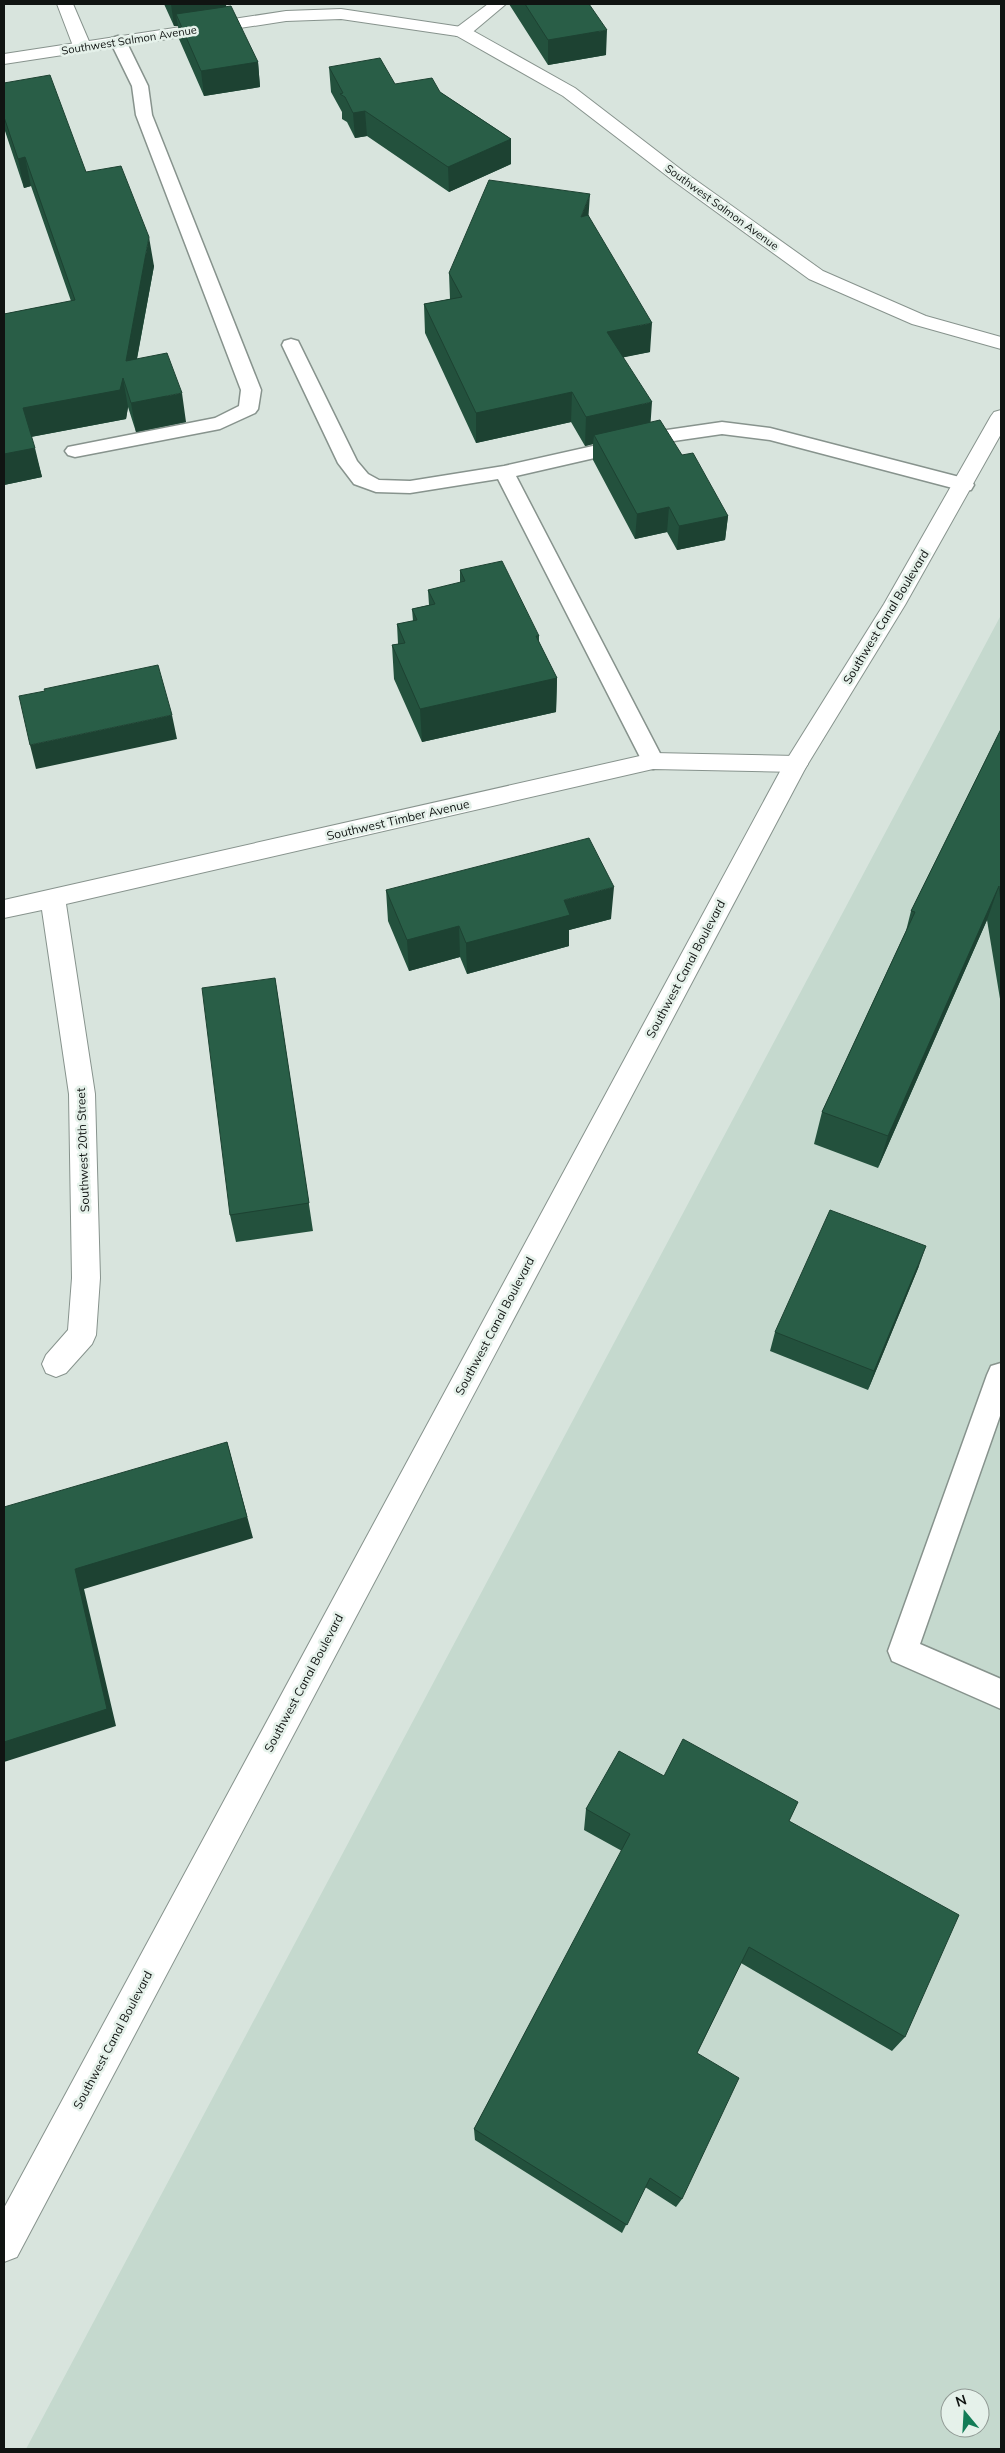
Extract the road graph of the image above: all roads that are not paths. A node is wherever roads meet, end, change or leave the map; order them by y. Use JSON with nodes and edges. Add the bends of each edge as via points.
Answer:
{"nodes":[{"id":1,"x":65,"y":4,"type":"edge"},
{"id":2,"x":498,"y":4,"type":"edge"},
{"id":3,"x":462,"y":32,"type":"junction"},
{"id":4,"x":118,"y":41,"type":"junction"},
{"id":5,"x":82,"y":46,"type":"junction"},
{"id":6,"x":4,"y":59,"type":"edge"},
{"id":7,"x":1001,"y":343,"type":"edge"},
{"id":8,"x":291,"y":345,"type":"dead end"},
{"id":9,"x":1001,"y":416,"type":"edge"},
{"id":10,"x":75,"y":451,"type":"dead end"},
{"id":11,"x":504,"y":472,"type":"junction"},
{"id":12,"x":964,"y":485,"type":"junction"},
{"id":13,"x":653,"y":761,"type":"junction"},
{"id":14,"x":796,"y":764,"type":"junction"},
{"id":15,"x":53,"y":898,"type":"junction"},
{"id":16,"x":4,"y":909,"type":"edge"},
{"id":17,"x":56,"y":1364,"type":"dead end"},
{"id":18,"x":1001,"y":1375,"type":"edge"},
{"id":19,"x":1001,"y":1694,"type":"edge"},
{"id":20,"x":4,"y":2244,"type":"edge"}],
"edges":[{"from":1,"to":5,"type":"main road"},
{"from":2,"to":3,"type":"main road"},
{"from":3,"to":4,"type":"main road","name":"Southwest Salmon Avenue","via":[[341,14],[286,16]]},
{"from":3,"to":7,"type":"main road","name":"Southwest Salmon Avenue","via":[[569,92],[816,275],[919,320]]},
{"from":4,"to":5,"type":"main road","name":"Southwest Salmon Avenue"},
{"from":4,"to":10,"type":"lane","via":[[140,86],[144,115],[251,390],[248,409],[220,424]]},
{"from":5,"to":6,"type":"main road","name":"Southwest Salmon Avenue"},
{"from":8,"to":11,"type":"lane","via":[[348,463],[360,479],[376,486],[410,487]]},
{"from":9,"to":12,"type":"main road","name":"Southwest Canal Boulevard"},
{"from":11,"to":12,"type":"lane","via":[[660,437],[722,428],[770,434]]},
{"from":11,"to":13,"type":"lane"},
{"from":12,"to":14,"type":"main road","name":"Southwest Canal Boulevard"},
{"from":13,"to":14,"type":"main road","name":"Southwest Timber Avenue"},
{"from":13,"to":15,"type":"main road","name":"Southwest Timber Avenue"},
{"from":14,"to":20,"type":"main road","name":"Southwest Canal Boulevard"},
{"from":15,"to":16,"type":"main road","name":"Southwest Timber Avenue"},
{"from":15,"to":17,"type":"main road","name":"Southwest 20th Street","via":[[82,1094],[86,1278],[82,1336]]},
{"from":18,"to":19,"type":"lane","via":[[903,1651]]}]}
